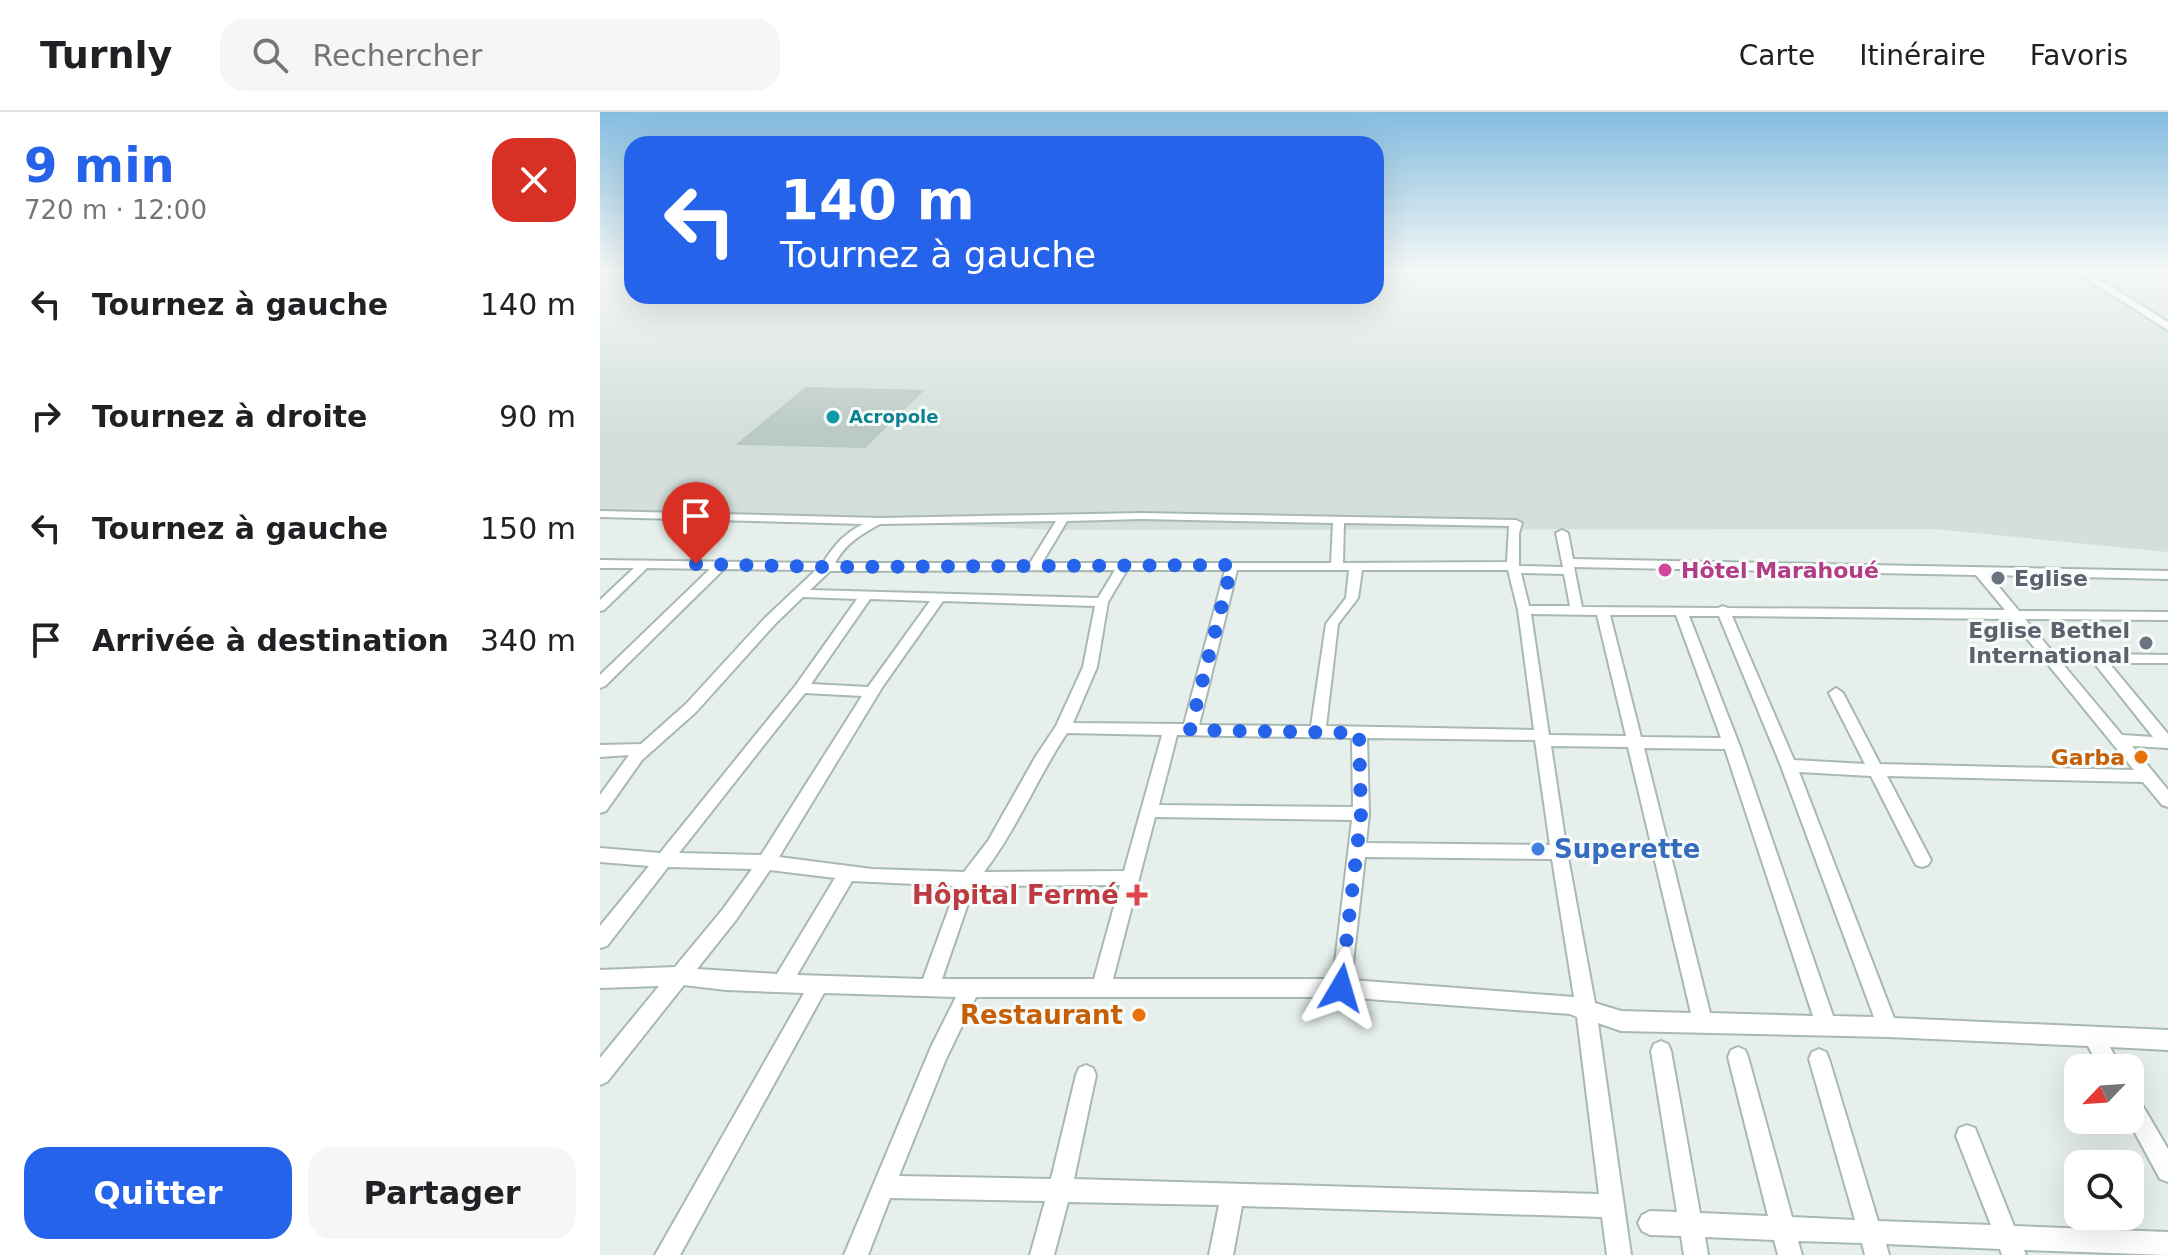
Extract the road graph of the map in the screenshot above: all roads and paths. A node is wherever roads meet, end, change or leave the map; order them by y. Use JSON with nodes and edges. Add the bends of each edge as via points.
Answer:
{"nodes":[{"id":1,"x":600,"y":514,"type":"edge"},
{"id":2,"x":1064,"y":517,"type":"junction"},
{"id":3,"x":1339,"y":519,"type":"junction"},
{"id":4,"x":880,"y":521,"type":"junction"},
{"id":5,"x":1562,"y":533,"type":"dead end"},
{"id":6,"x":600,"y":564,"type":"edge"},
{"id":7,"x":645,"y":564,"type":"junction"},
{"id":8,"x":722,"y":564,"type":"junction"},
{"id":9,"x":1232,"y":565,"type":"junction"},
{"id":10,"x":1337,"y":566,"type":"junction"},
{"id":11,"x":1356,"y":566,"type":"junction"},
{"id":12,"x":827,"y":567,"type":"junction"},
{"id":13,"x":1034,"y":567,"type":"junction"},
{"id":14,"x":1123,"y":567,"type":"junction"},
{"id":15,"x":1514,"y":567,"type":"junction"},
{"id":16,"x":1571,"y":567,"type":"junction"},
{"id":17,"x":1980,"y":572,"type":"junction"},
{"id":18,"x":2168,"y":575,"type":"edge"},
{"id":19,"x":798,"y":593,"type":"junction"},
{"id":20,"x":866,"y":595,"type":"junction"},
{"id":21,"x":940,"y":596,"type":"junction"},
{"id":22,"x":1102,"y":602,"type":"junction"},
{"id":23,"x":600,"y":607,"type":"edge"},
{"id":24,"x":1524,"y":610,"type":"junction"},
{"id":25,"x":1723,"y":610,"type":"junction"},
{"id":26,"x":1577,"y":611,"type":"junction"},
{"id":27,"x":1603,"y":611,"type":"junction"},
{"id":28,"x":1681,"y":611,"type":"junction"},
{"id":29,"x":2012,"y":613,"type":"junction"},
{"id":30,"x":2168,"y":616,"type":"edge"},
{"id":31,"x":2168,"y":659,"type":"edge"},
{"id":32,"x":600,"y":683,"type":"edge"},
{"id":33,"x":801,"y":688,"type":"junction"},
{"id":34,"x":871,"y":692,"type":"junction"},
{"id":35,"x":1836,"y":693,"type":"dead end"},
{"id":36,"x":1063,"y":728,"type":"junction"},
{"id":37,"x":1171,"y":730,"type":"junction"},
{"id":38,"x":1190,"y":730,"type":"junction"},
{"id":39,"x":1318,"y":732,"type":"junction"},
{"id":40,"x":1359,"y":733,"type":"junction"},
{"id":41,"x":1542,"y":738,"type":"junction"},
{"id":42,"x":2116,"y":740,"type":"junction"},
{"id":43,"x":2167,"y":742,"type":"edge"},
{"id":44,"x":1635,"y":743,"type":"junction"},
{"id":45,"x":1731,"y":744,"type":"junction"},
{"id":46,"x":644,"y":749,"type":"junction"},
{"id":47,"x":600,"y":751,"type":"edge"},
{"id":48,"x":1789,"y":766,"type":"junction"},
{"id":49,"x":1874,"y":770,"type":"junction"},
{"id":50,"x":2148,"y":776,"type":"junction"},
{"id":51,"x":2168,"y":801,"type":"edge"},
{"id":52,"x":600,"y":807,"type":"edge"},
{"id":53,"x":1151,"y":811,"type":"junction"},
{"id":54,"x":1361,"y":814,"type":"junction"},
{"id":55,"x":1357,"y":850,"type":"junction"},
{"id":56,"x":1559,"y":852,"type":"junction"},
{"id":57,"x":600,"y":855,"type":"edge"},
{"id":58,"x":662,"y":860,"type":"junction"},
{"id":59,"x":1922,"y":860,"type":"dead end"},
{"id":60,"x":765,"y":862,"type":"junction"},
{"id":61,"x":848,"y":872,"type":"junction"},
{"id":62,"x":1132,"y":878,"type":"junction"},
{"id":63,"x":968,"y":879,"type":"junction"},
{"id":64,"x":600,"y":940,"type":"edge"},
{"id":65,"x":683,"y":976,"type":"junction"},
{"id":66,"x":600,"y":979,"type":"edge"},
{"id":67,"x":782,"y":983,"type":"junction"},
{"id":68,"x":819,"y":984,"type":"junction"},
{"id":69,"x":1101,"y":987,"type":"junction"},
{"id":70,"x":929,"y":988,"type":"junction"},
{"id":71,"x":970,"y":988,"type":"junction"},
{"id":72,"x":1341,"y":988,"type":"junction"},
{"id":73,"x":1586,"y":1008,"type":"junction"},
{"id":74,"x":1703,"y":1024,"type":"junction"},
{"id":75,"x":1826,"y":1026,"type":"junction"},
{"id":76,"x":1888,"y":1027,"type":"junction"},
{"id":77,"x":2093,"y":1036,"type":"junction"},
{"id":78,"x":2168,"y":1040,"type":"edge"},
{"id":79,"x":1661,"y":1051,"type":"dead end"},
{"id":80,"x":2103,"y":1054,"type":"edge"},
{"id":81,"x":1738,"y":1057,"type":"dead end"},
{"id":82,"x":1819,"y":1059,"type":"dead end"},
{"id":83,"x":600,"y":1075,"type":"edge"},
{"id":84,"x":1086,"y":1075,"type":"dead end"},
{"id":85,"x":2144,"y":1128,"type":"edge"},
{"id":86,"x":1967,"y":1136,"type":"dead end"},
{"id":87,"x":2168,"y":1171,"type":"edge"},
{"id":88,"x":884,"y":1187,"type":"junction"},
{"id":89,"x":1060,"y":1190,"type":"junction"},
{"id":90,"x":1233,"y":1194,"type":"junction"},
{"id":91,"x":1611,"y":1206,"type":"junction"},
{"id":92,"x":1650,"y":1223,"type":"dead end"},
{"id":93,"x":1690,"y":1225,"type":"junction"},
{"id":94,"x":1783,"y":1229,"type":"junction"},
{"id":95,"x":1873,"y":1244,"type":"edge"},
{"id":96,"x":2168,"y":1244,"type":"edge"},
{"id":97,"x":2010,"y":1246,"type":"edge"},
{"id":98,"x":667,"y":1255,"type":"edge"},
{"id":99,"x":856,"y":1255,"type":"edge"},
{"id":100,"x":1042,"y":1255,"type":"edge"},
{"id":101,"x":1221,"y":1255,"type":"edge"},
{"id":102,"x":1619,"y":1255,"type":"edge"},
{"id":103,"x":1696,"y":1255,"type":"edge"},
{"id":104,"x":1790,"y":1255,"type":"edge"}],
"edges":[{"from":1,"to":4,"type":"street"},
{"from":2,"to":3,"type":"street"},
{"from":2,"to":4,"type":"street"},
{"from":2,"to":13,"type":"street"},
{"from":3,"to":10,"type":"street"},
{"from":3,"to":15,"type":"street","via":[[1516,523]]},
{"from":4,"to":12,"type":"street","via":[[846,539]]},
{"from":5,"to":16,"type":"street"},
{"from":6,"to":7,"type":"street"},
{"from":7,"to":8,"type":"street"},
{"from":7,"to":23,"type":"street"},
{"from":8,"to":12,"type":"street"},
{"from":8,"to":32,"type":"street"},
{"from":9,"to":10,"type":"street"},
{"from":9,"to":14,"type":"street"},
{"from":9,"to":38,"type":"street"},
{"from":10,"to":11,"type":"street"},
{"from":11,"to":15,"type":"street"},
{"from":11,"to":39,"type":"street","via":[[1352,598],[1332,624]]},
{"from":12,"to":13,"type":"street"},
{"from":12,"to":19,"type":"street"},
{"from":13,"to":14,"type":"street"},
{"from":14,"to":22,"type":"street"},
{"from":15,"to":16,"type":"street"},
{"from":15,"to":24,"type":"street"},
{"from":16,"to":17,"type":"street"},
{"from":16,"to":26,"type":"street"},
{"from":17,"to":18,"type":"street"},
{"from":17,"to":29,"type":"street"},
{"from":19,"to":20,"type":"street"},
{"from":19,"to":46,"type":"street","via":[[691,708]]},
{"from":20,"to":21,"type":"street"},
{"from":20,"to":33,"type":"street"},
{"from":21,"to":22,"type":"street"},
{"from":21,"to":34,"type":"street"},
{"from":22,"to":36,"type":"street","via":[[1090,667]]},
{"from":24,"to":26,"type":"street"},
{"from":24,"to":41,"type":"street"},
{"from":25,"to":28,"type":"street"},
{"from":25,"to":29,"type":"street"},
{"from":25,"to":48,"type":"street"},
{"from":26,"to":27,"type":"street"},
{"from":27,"to":28,"type":"street"},
{"from":27,"to":44,"type":"street"},
{"from":28,"to":45,"type":"street"},
{"from":29,"to":30,"type":"street"},
{"from":29,"to":42,"type":"street"},
{"from":31,"to":43,"type":"street","via":[[2100,661]]},
{"from":33,"to":34,"type":"street"},
{"from":33,"to":58,"type":"street"},
{"from":34,"to":60,"type":"street"},
{"from":35,"to":49,"type":"street"},
{"from":36,"to":37,"type":"street"},
{"from":36,"to":63,"type":"street","via":[[994,846]]},
{"from":37,"to":38,"type":"street"},
{"from":37,"to":53,"type":"street"},
{"from":38,"to":39,"type":"street"},
{"from":39,"to":40,"type":"street"},
{"from":40,"to":41,"type":"street"},
{"from":40,"to":54,"type":"street"},
{"from":41,"to":44,"type":"street"},
{"from":41,"to":56,"type":"street"},
{"from":42,"to":43,"type":"street"},
{"from":42,"to":50,"type":"street"},
{"from":44,"to":45,"type":"street"},
{"from":44,"to":74,"type":"street"},
{"from":45,"to":75,"type":"street"},
{"from":46,"to":47,"type":"street"},
{"from":46,"to":52,"type":"street"},
{"from":48,"to":49,"type":"street"},
{"from":48,"to":76,"type":"street"},
{"from":49,"to":50,"type":"street"},
{"from":49,"to":59,"type":"street"},
{"from":50,"to":51,"type":"street"},
{"from":53,"to":54,"type":"street"},
{"from":53,"to":62,"type":"street"},
{"from":54,"to":55,"type":"street"},
{"from":55,"to":56,"type":"street"},
{"from":55,"to":72,"type":"street"},
{"from":56,"to":73,"type":"street"},
{"from":57,"to":58,"type":"street"},
{"from":58,"to":60,"type":"street"},
{"from":58,"to":64,"type":"street"},
{"from":60,"to":61,"type":"street"},
{"from":60,"to":65,"type":"street"},
{"from":61,"to":63,"type":"street"},
{"from":61,"to":67,"type":"street"},
{"from":62,"to":63,"type":"street"},
{"from":62,"to":69,"type":"street"},
{"from":63,"to":70,"type":"street"},
{"from":65,"to":66,"type":"street"},
{"from":65,"to":67,"type":"street"},
{"from":65,"to":83,"type":"street"},
{"from":67,"to":68,"type":"street"},
{"from":68,"to":70,"type":"street"},
{"from":68,"to":98,"type":"street"},
{"from":69,"to":71,"type":"street"},
{"from":69,"to":72,"type":"street"},
{"from":70,"to":71,"type":"street"},
{"from":71,"to":88,"type":"street"},
{"from":72,"to":73,"type":"street"},
{"from":73,"to":74,"type":"street","via":[[1621,1021]]},
{"from":73,"to":91,"type":"street"},
{"from":74,"to":75,"type":"street"},
{"from":75,"to":76,"type":"street"},
{"from":76,"to":77,"type":"street"},
{"from":77,"to":78,"type":"street"},
{"from":77,"to":80,"type":"street"},
{"from":79,"to":93,"type":"street"},
{"from":81,"to":94,"type":"street"},
{"from":82,"to":95,"type":"street"},
{"from":84,"to":89,"type":"street"},
{"from":85,"to":87,"type":"street"},
{"from":86,"to":97,"type":"street"},
{"from":88,"to":89,"type":"street"},
{"from":88,"to":99,"type":"street"},
{"from":89,"to":90,"type":"street"},
{"from":89,"to":100,"type":"street"},
{"from":90,"to":91,"type":"street"},
{"from":90,"to":101,"type":"street"},
{"from":91,"to":102,"type":"street"},
{"from":92,"to":93,"type":"street"},
{"from":93,"to":94,"type":"street"},
{"from":93,"to":103,"type":"street"},
{"from":94,"to":95,"type":"street"},
{"from":94,"to":104,"type":"street"},
{"from":95,"to":97,"type":"street"},
{"from":96,"to":97,"type":"street"}]}
